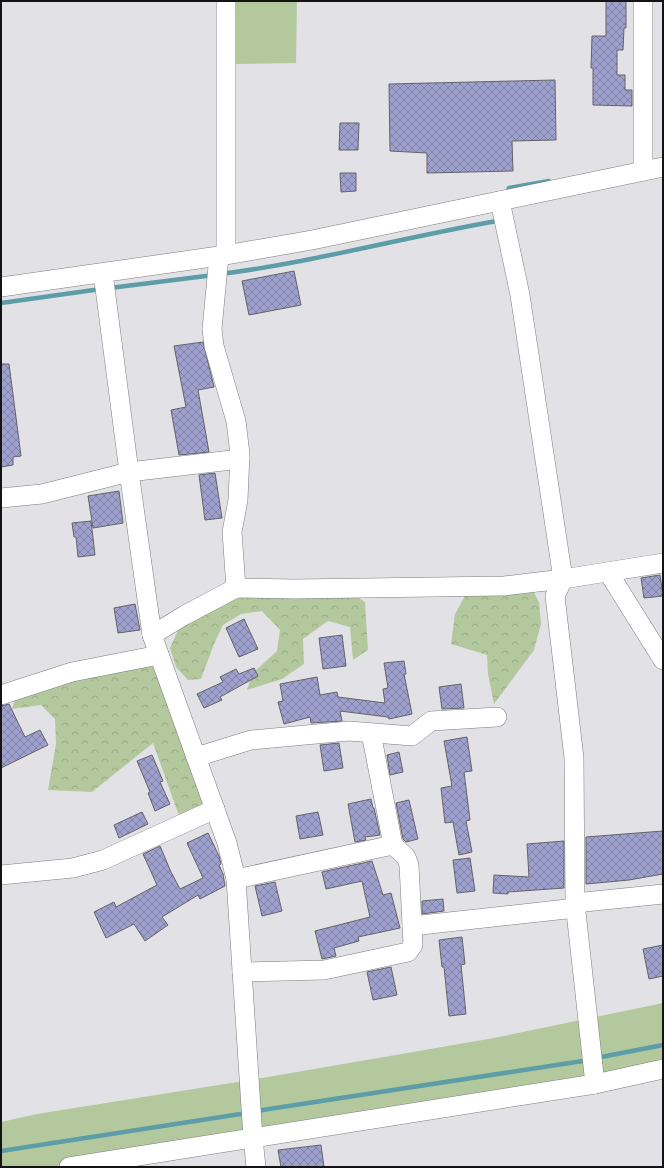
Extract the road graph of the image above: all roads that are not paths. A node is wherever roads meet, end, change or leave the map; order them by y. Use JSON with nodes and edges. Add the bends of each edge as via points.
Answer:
{"nodes":[{"id":1,"x":226,"y":1,"type":"edge"},
{"id":2,"x":643,"y":1,"type":"edge"},
{"id":3,"x":663,"y":167,"type":"edge"},
{"id":4,"x":643,"y":171,"type":"junction"},
{"id":5,"x":500,"y":200,"type":"junction"},
{"id":6,"x":223,"y":256,"type":"junction"},
{"id":7,"x":103,"y":273,"type":"junction"},
{"id":8,"x":1,"y":287,"type":"edge"},
{"id":9,"x":240,"y":460,"type":"junction"},
{"id":10,"x":128,"y":472,"type":"junction"},
{"id":11,"x":1,"y":498,"type":"edge"},
{"id":12,"x":663,"y":563,"type":"edge"},
{"id":13,"x":608,"y":572,"type":"junction"},
{"id":14,"x":563,"y":579,"type":"junction"},
{"id":15,"x":236,"y":588,"type":"junction"},
{"id":16,"x":152,"y":635,"type":"junction"},
{"id":17,"x":159,"y":655,"type":"junction"},
{"id":18,"x":663,"y":660,"type":"edge"},
{"id":19,"x":1,"y":695,"type":"edge"},
{"id":20,"x":497,"y":716,"type":"dead end"},
{"id":21,"x":372,"y":733,"type":"junction"},
{"id":22,"x":196,"y":757,"type":"junction"},
{"id":23,"x":215,"y":809,"type":"junction"},
{"id":24,"x":393,"y":845,"type":"junction"},
{"id":25,"x":1,"y":875,"type":"edge"},
{"id":26,"x":236,"y":879,"type":"junction"},
{"id":27,"x":663,"y":894,"type":"edge"},
{"id":28,"x":576,"y":905,"type":"junction"},
{"id":29,"x":412,"y":926,"type":"junction"},
{"id":30,"x":242,"y":972,"type":"junction"},
{"id":31,"x":663,"y":1069,"type":"edge"},
{"id":32,"x":594,"y":1079,"type":"junction"},
{"id":33,"x":253,"y":1138,"type":"junction"},
{"id":34,"x":69,"y":1167,"type":"edge"},
{"id":35,"x":256,"y":1167,"type":"edge"}],
"edges":[{"from":1,"to":6,"type":"street"},
{"from":2,"to":4,"type":"street"},
{"from":3,"to":4,"type":"street"},
{"from":4,"to":5,"type":"street"},
{"from":5,"to":6,"type":"street"},
{"from":5,"to":14,"type":"street","via":[[520,295]]},
{"from":6,"to":7,"type":"street"},
{"from":6,"to":9,"type":"street","via":[[212,329],[214,346],[236,421]]},
{"from":7,"to":8,"type":"street"},
{"from":7,"to":10,"type":"street"},
{"from":9,"to":10,"type":"street"},
{"from":9,"to":15,"type":"street","via":[[238,500],[232,532]]},
{"from":10,"to":11,"type":"street","via":[[42,494]]},
{"from":10,"to":16,"type":"street"},
{"from":12,"to":13,"type":"street"},
{"from":13,"to":14,"type":"street"},
{"from":13,"to":18,"type":"street"},
{"from":14,"to":15,"type":"street","via":[[504,586]]},
{"from":14,"to":28,"type":"street","via":[[555,596],[574,758]]},
{"from":15,"to":16,"type":"street"},
{"from":16,"to":17,"type":"street"},
{"from":17,"to":19,"type":"street","via":[[72,672]]},
{"from":17,"to":22,"type":"street"},
{"from":20,"to":21,"type":"street","via":[[431,721],[412,736]]},
{"from":21,"to":22,"type":"street","via":[[349,731],[252,740]]},
{"from":21,"to":24,"type":"street"},
{"from":22,"to":23,"type":"street"},
{"from":23,"to":25,"type":"street","via":[[103,860],[73,868]]},
{"from":23,"to":26,"type":"street"},
{"from":24,"to":26,"type":"street"},
{"from":24,"to":29,"type":"street","via":[[406,857],[409,865]]},
{"from":26,"to":30,"type":"street"},
{"from":27,"to":28,"type":"street"},
{"from":28,"to":29,"type":"street"},
{"from":28,"to":32,"type":"street"},
{"from":29,"to":30,"type":"street","via":[[413,945],[408,952],[324,970]]},
{"from":30,"to":33,"type":"street"},
{"from":31,"to":32,"type":"street"},
{"from":32,"to":33,"type":"street"},
{"from":33,"to":34,"type":"street"},
{"from":33,"to":35,"type":"street"}]}
